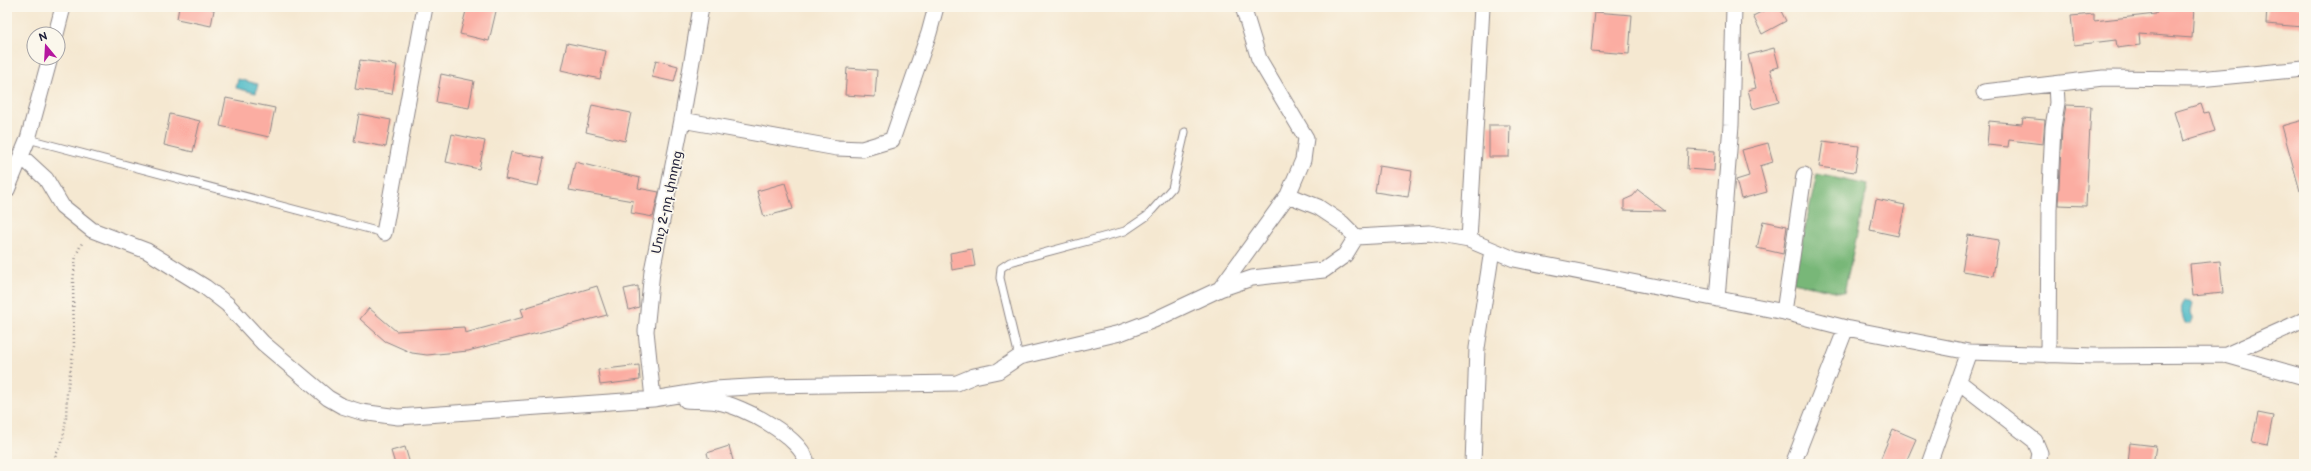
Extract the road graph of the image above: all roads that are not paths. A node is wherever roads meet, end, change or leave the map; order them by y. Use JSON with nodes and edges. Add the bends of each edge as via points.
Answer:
{"nodes":[{"id":1,"x":63,"y":7,"type":"edge"},
{"id":2,"x":425,"y":7,"type":"edge"},
{"id":3,"x":702,"y":7,"type":"edge"},
{"id":4,"x":936,"y":7,"type":"edge"},
{"id":5,"x":1244,"y":7,"type":"edge"},
{"id":6,"x":1482,"y":7,"type":"edge"},
{"id":7,"x":1734,"y":7,"type":"edge"},
{"id":8,"x":58,"y":26,"type":"edge"},
{"id":9,"x":48,"y":66,"type":"edge"},
{"id":10,"x":2304,"y":68,"type":"edge"},
{"id":11,"x":2056,"y":84,"type":"junction"},
{"id":12,"x":1984,"y":92,"type":"dead end"},
{"id":13,"x":682,"y":120,"type":"junction"},
{"id":14,"x":1185,"y":132,"type":"dead end"},
{"id":15,"x":28,"y":139,"type":"junction"},
{"id":16,"x":14,"y":154,"type":"edge"},
{"id":17,"x":1804,"y":175,"type":"dead end"},
{"id":18,"x":7,"y":190,"type":"edge"},
{"id":19,"x":1288,"y":195,"type":"junction"},
{"id":20,"x":384,"y":233,"type":"joint"},
{"id":21,"x":1356,"y":237,"type":"junction"},
{"id":22,"x":1469,"y":240,"type":"junction"},
{"id":23,"x":1492,"y":250,"type":"junction"},
{"id":24,"x":1220,"y":289,"type":"junction"},
{"id":25,"x":1718,"y":299,"type":"junction"},
{"id":26,"x":1784,"y":312,"type":"junction"},
{"id":27,"x":2304,"y":320,"type":"edge"},
{"id":28,"x":1846,"y":328,"type":"junction"},
{"id":29,"x":1969,"y":352,"type":"junction"},
{"id":30,"x":2048,"y":355,"type":"junction"},
{"id":31,"x":2226,"y":355,"type":"junction"},
{"id":32,"x":1019,"y":357,"type":"junction"},
{"id":33,"x":2304,"y":377,"type":"edge"},
{"id":34,"x":1959,"y":382,"type":"junction"},
{"id":35,"x":653,"y":399,"type":"junction"},
{"id":36,"x":807,"y":464,"type":"edge"},
{"id":37,"x":1473,"y":464,"type":"edge"},
{"id":38,"x":1792,"y":464,"type":"edge"},
{"id":39,"x":1929,"y":464,"type":"edge"},
{"id":40,"x":2038,"y":464,"type":"edge"}],
"edges":[{"from":1,"to":8,"type":"street"},
{"from":2,"to":20,"type":"street"},
{"from":3,"to":13,"type":"street","name":"Մուշ 2-րդ փողոց"},
{"from":4,"to":13,"type":"street","via":[[892,140],[862,149],[837,148]]},
{"from":5,"to":19,"type":"street","via":[[1260,59],[1306,138],[1303,160]]},
{"from":6,"to":22,"type":"street"},
{"from":7,"to":25,"type":"street","via":[[1731,125]]},
{"from":9,"to":15,"type":"street"},
{"from":10,"to":11,"type":"street","via":[[2199,79],[2103,78]]},
{"from":11,"to":12,"type":"street"},
{"from":11,"to":30,"type":"street","via":[[2057,103],[2052,127],[2049,209]]},
{"from":13,"to":35,"type":"street","name":"Մուշ 2-րդ փողոց","via":[[652,271],[646,330]]},
{"from":14,"to":32,"type":"lane","via":[[1172,188],[1147,216],[1125,231],[1010,262],[1001,268],[1000,278]]},
{"from":15,"to":16,"type":"street"},
{"from":15,"to":20,"type":"lane"},
{"from":16,"to":18,"type":"street"},
{"from":16,"to":35,"type":"street","via":[[46,179],[62,206],[90,228],[147,251],[205,287],[227,304],[263,343],[312,386],[342,406],[361,412],[398,416]]},
{"from":17,"to":26,"type":"street"},
{"from":19,"to":21,"type":"street","via":[[1318,207],[1342,223]]},
{"from":19,"to":24,"type":"street"},
{"from":21,"to":22,"type":"street","via":[[1429,233]]},
{"from":21,"to":24,"type":"street","via":[[1345,255],[1324,270],[1252,278]]},
{"from":22,"to":23,"type":"street"},
{"from":23,"to":25,"type":"street","via":[[1514,259]]},
{"from":23,"to":37,"type":"street","via":[[1477,348]]},
{"from":24,"to":32,"type":"street","via":[[1120,333]]},
{"from":25,"to":26,"type":"street"},
{"from":26,"to":28,"type":"street"},
{"from":27,"to":31,"type":"street"},
{"from":28,"to":29,"type":"street"},
{"from":28,"to":38,"type":"street"},
{"from":29,"to":30,"type":"street"},
{"from":29,"to":34,"type":"street"},
{"from":30,"to":31,"type":"street"},
{"from":31,"to":33,"type":"street"},
{"from":32,"to":35,"type":"street","via":[[998,371],[957,383],[766,386],[715,389]]},
{"from":34,"to":39,"type":"street"},
{"from":34,"to":40,"type":"street","via":[[2035,441],[2040,453]]},
{"from":35,"to":36,"type":"street","via":[[718,402],[749,413],[764,420],[793,442],[806,456]]}]}
